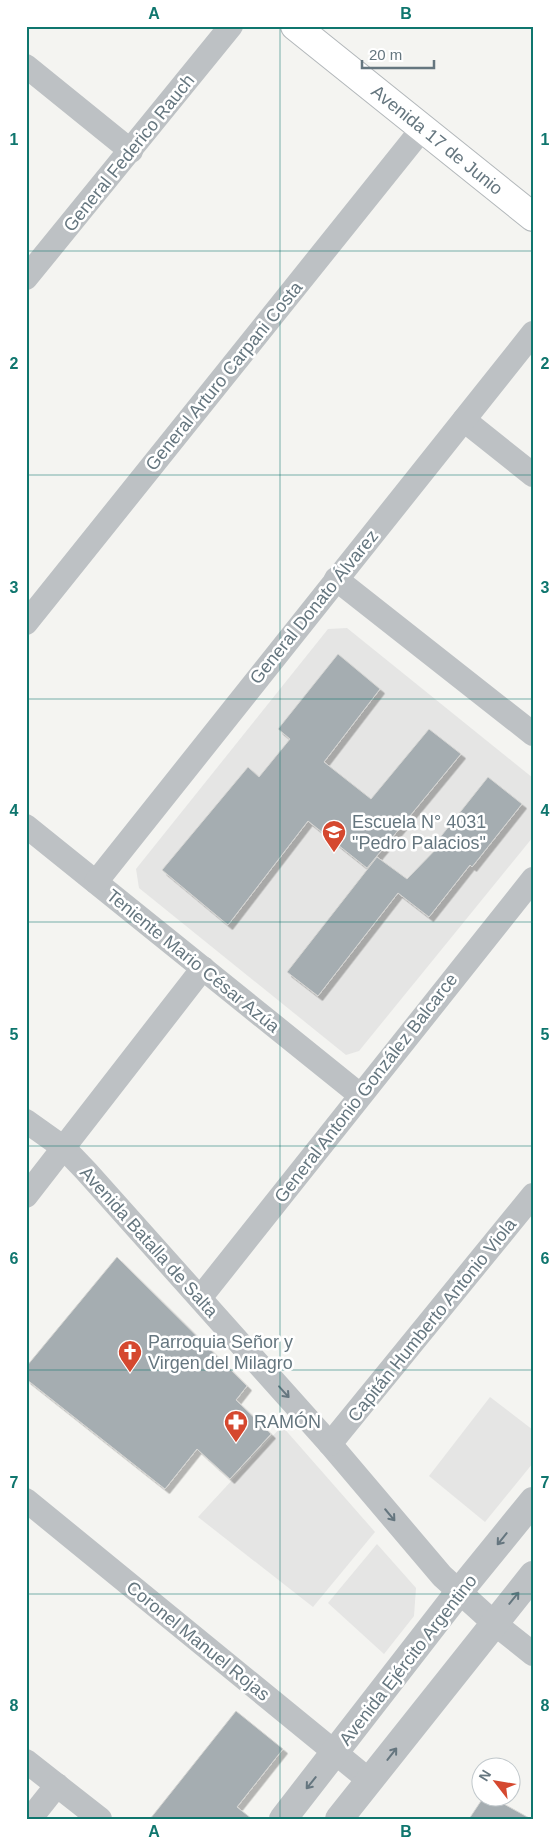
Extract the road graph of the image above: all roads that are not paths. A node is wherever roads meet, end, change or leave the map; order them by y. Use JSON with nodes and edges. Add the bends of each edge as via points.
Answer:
{"nodes":[{"id":1,"x":231,"y":26,"type":"edge"},
{"id":2,"x":294,"y":26,"type":"edge"},
{"id":3,"x":26,"y":66,"type":"edge"},
{"id":4,"x":422,"y":130,"type":"junction"},
{"id":5,"x":131,"y":151,"type":"junction"},
{"id":6,"x":533,"y":217,"type":"edge"},
{"id":7,"x":26,"y":278,"type":"edge"},
{"id":8,"x":533,"y":333,"type":"edge"},
{"id":9,"x":464,"y":420,"type":"junction"},
{"id":10,"x":533,"y":475,"type":"edge"},
{"id":11,"x":336,"y":579,"type":"junction"},
{"id":12,"x":26,"y":622,"type":"edge"},
{"id":13,"x":533,"y":734,"type":"edge"},
{"id":14,"x":26,"y":826,"type":"edge"},
{"id":15,"x":533,"y":879,"type":"edge"},
{"id":16,"x":96,"y":882,"type":"junction"},
{"id":17,"x":203,"y":968,"type":"junction"},
{"id":18,"x":360,"y":1095,"type":"junction"},
{"id":19,"x":26,"y":1121,"type":"edge"},
{"id":20,"x":64,"y":1148,"type":"junction"},
{"id":21,"x":533,"y":1195,"type":"edge"},
{"id":22,"x":26,"y":1196,"type":"edge"},
{"id":23,"x":200,"y":1298,"type":"junction"},
{"id":24,"x":330,"y":1444,"type":"junction"},
{"id":25,"x":26,"y":1500,"type":"edge"},
{"id":26,"x":533,"y":1501,"type":"edge"},
{"id":27,"x":533,"y":1575,"type":"edge"},
{"id":28,"x":459,"y":1592,"type":"junction"},
{"id":29,"x":494,"y":1623,"type":"junction"},
{"id":30,"x":533,"y":1654,"type":"edge"},
{"id":31,"x":335,"y":1753,"type":"junction"},
{"id":32,"x":26,"y":1761,"type":"edge"},
{"id":33,"x":370,"y":1781,"type":"junction"},
{"id":34,"x":57,"y":1785,"type":"junction"},
{"id":35,"x":30,"y":1819,"type":"edge"},
{"id":36,"x":100,"y":1819,"type":"edge"},
{"id":37,"x":283,"y":1819,"type":"edge"},
{"id":38,"x":339,"y":1819,"type":"edge"}],
"edges":[{"from":1,"to":5,"type":"street","name":"General Federico Rauch"},
{"from":2,"to":4,"type":"main road","name":"Avenida 17 de Junio"},
{"from":3,"to":5,"type":"street"},
{"from":4,"to":6,"type":"main road","name":"Avenida 17 de Junio"},
{"from":4,"to":12,"type":"street","name":"General Arturo Carpani Costa"},
{"from":5,"to":7,"type":"street","name":"General Federico Rauch"},
{"from":8,"to":9,"type":"street","name":"General Donato Álvarez"},
{"from":9,"to":10,"type":"street"},
{"from":9,"to":11,"type":"street","name":"General Donato Álvarez"},
{"from":11,"to":13,"type":"street"},
{"from":11,"to":16,"type":"street","name":"General Donato Álvarez"},
{"from":14,"to":16,"type":"street","name":"Teniente Mario César Azúa"},
{"from":15,"to":18,"type":"street","name":"General Antonio González Balcarce"},
{"from":16,"to":17,"type":"street","name":"Teniente Mario César Azúa"},
{"from":17,"to":18,"type":"street","name":"Teniente Mario César Azúa"},
{"from":17,"to":20,"type":"street"},
{"from":18,"to":23,"type":"street","name":"General Antonio González Balcarce"},
{"from":19,"to":20,"type":"street","name":"Avenida Batalla de Salta"},
{"from":20,"to":22,"type":"street"},
{"from":20,"to":23,"type":"street","name":"Avenida Batalla de Salta"},
{"from":21,"to":24,"type":"street","name":"Capitán Humberto Antonio Viola"},
{"from":23,"to":24,"type":"street","name":"Avenida Batalla de Salta","one_way":true},
{"from":24,"to":28,"type":"street","name":"Avenida Batalla de Salta","one_way":true},
{"from":25,"to":31,"type":"street","name":"Coronel Manuel Rojas"},
{"from":26,"to":28,"type":"street","name":"Avenida Ejército Argentino","one_way":true},
{"from":29,"to":27,"type":"street","one_way":true},
{"from":28,"to":29,"type":"street","name":"Avenida Batalla de Salta"},
{"from":28,"to":31,"type":"street","name":"Avenida Ejército Argentino"},
{"from":29,"to":30,"type":"street","name":"Avenida Batalla de Salta"},
{"from":33,"to":29,"type":"street","one_way":true},
{"from":31,"to":33,"type":"street","name":"Coronel Manuel Rojas"},
{"from":31,"to":37,"type":"street","name":"Avenida Ejército Argentino","one_way":true},
{"from":32,"to":34,"type":"street"},
{"from":33,"to":38,"type":"street"},
{"from":34,"to":35,"type":"street"},
{"from":34,"to":36,"type":"street"}]}
